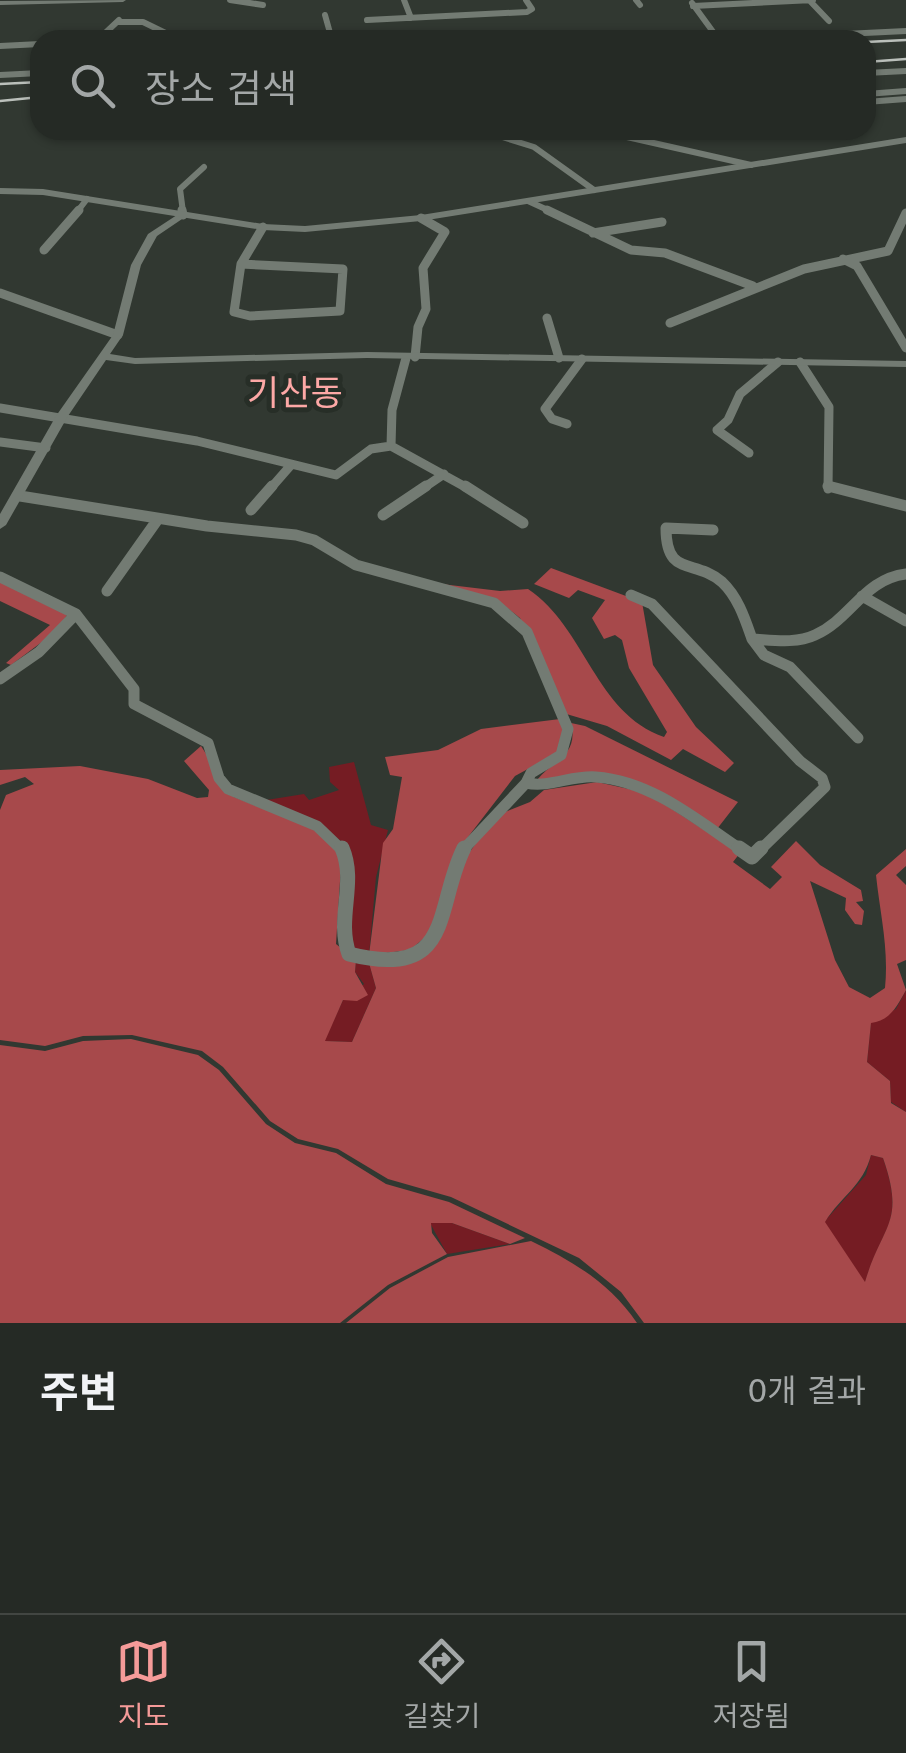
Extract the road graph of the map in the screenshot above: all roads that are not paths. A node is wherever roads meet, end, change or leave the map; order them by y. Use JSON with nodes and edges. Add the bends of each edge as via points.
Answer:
{"nodes":[{"id":1,"x":123,"y":0,"type":"edge"},
{"id":2,"x":230,"y":0,"type":"edge"},
{"id":3,"x":404,"y":0,"type":"edge"},
{"id":4,"x":526,"y":0,"type":"edge"},
{"id":5,"x":811,"y":0,"type":"edge"},
{"id":6,"x":12,"y":2,"type":"edge"},
{"id":7,"x":743,"y":2,"type":"edge"},
{"id":8,"x":0,"y":3,"type":"edge"},
{"id":9,"x":691,"y":3,"type":"edge"},
{"id":10,"x":263,"y":5,"type":"dead end"},
{"id":11,"x":325,"y":16,"type":"dead end"},
{"id":12,"x":411,"y":18,"type":"junction"},
{"id":13,"x":367,"y":20,"type":"dead end"},
{"id":14,"x":829,"y":20,"type":"dead end"},
{"id":15,"x":108,"y":30,"type":"edge"},
{"id":16,"x":159,"y":30,"type":"edge"},
{"id":17,"x":329,"y":30,"type":"edge"},
{"id":18,"x":712,"y":30,"type":"edge"},
{"id":19,"x":906,"y":31,"type":"edge"},
{"id":20,"x":876,"y":32,"type":"edge"},
{"id":21,"x":30,"y":44,"type":"edge"},
{"id":22,"x":0,"y":46,"type":"edge"},
{"id":23,"x":906,"y":71,"type":"edge"},
{"id":24,"x":30,"y":74,"type":"edge"},
{"id":25,"x":0,"y":75,"type":"edge"},
{"id":26,"x":876,"y":77,"type":"edge"},
{"id":27,"x":876,"y":85,"type":"edge"},
{"id":28,"x":906,"y":91,"type":"edge"},
{"id":29,"x":883,"y":92,"type":"junction"},
{"id":30,"x":876,"y":93,"type":"edge"},
{"id":31,"x":906,"y":99,"type":"edge"},
{"id":32,"x":876,"y":101,"type":"edge"},
{"id":33,"x":512,"y":140,"type":"edge"},
{"id":34,"x":654,"y":140,"type":"edge"},
{"id":35,"x":906,"y":140,"type":"edge"},
{"id":36,"x":751,"y":165,"type":"junction"},
{"id":37,"x":204,"y":167,"type":"dead end"},
{"id":38,"x":0,"y":190,"type":"edge"},
{"id":39,"x":594,"y":190,"type":"junction"},
{"id":40,"x":88,"y":199,"type":"junction"},
{"id":41,"x":528,"y":201,"type":"junction"},
{"id":42,"x":906,"y":213,"type":"edge"},
{"id":43,"x":183,"y":216,"type":"junction"},
{"id":44,"x":421,"y":218,"type":"junction"},
{"id":45,"x":662,"y":222,"type":"dead end"},
{"id":46,"x":264,"y":227,"type":"junction"},
{"id":47,"x":593,"y":233,"type":"junction"},
{"id":48,"x":44,"y":250,"type":"dead end"},
{"id":49,"x":843,"y":259,"type":"junction"},
{"id":50,"x":242,"y":264,"type":"junction"},
{"id":51,"x":753,"y":286,"type":"junction"},
{"id":52,"x":0,"y":293,"type":"edge"},
{"id":53,"x":547,"y":318,"type":"dead end"},
{"id":54,"x":670,"y":323,"type":"dead end"},
{"id":55,"x":118,"y":335,"type":"junction"},
{"id":56,"x":906,"y":348,"type":"edge"},
{"id":57,"x":105,"y":356,"type":"junction"},
{"id":58,"x":410,"y":357,"type":"junction"},
{"id":59,"x":559,"y":358,"type":"junction"},
{"id":60,"x":582,"y":359,"type":"junction"},
{"id":61,"x":778,"y":362,"type":"junction"},
{"id":62,"x":800,"y":362,"type":"junction"},
{"id":63,"x":906,"y":364,"type":"edge"},
{"id":64,"x":0,"y":408,"type":"edge"},
{"id":65,"x":62,"y":416,"type":"junction"},
{"id":66,"x":567,"y":424,"type":"dead end"},
{"id":67,"x":0,"y":442,"type":"edge"},
{"id":68,"x":391,"y":446,"type":"junction"},
{"id":69,"x":46,"y":448,"type":"junction"},
{"id":70,"x":750,"y":453,"type":"dead end"},
{"id":71,"x":291,"y":464,"type":"junction"},
{"id":72,"x":444,"y":474,"type":"junction"},
{"id":73,"x":20,"y":496,"type":"junction"},
{"id":74,"x":906,"y":506,"type":"edge"},
{"id":75,"x":251,"y":510,"type":"dead end"},
{"id":76,"x":382,"y":515,"type":"dead end"},
{"id":77,"x":158,"y":519,"type":"junction"},
{"id":78,"x":523,"y":524,"type":"dead end"},
{"id":79,"x":0,"y":525,"type":"edge"},
{"id":80,"x":713,"y":530,"type":"dead end"},
{"id":81,"x":906,"y":574,"type":"edge"},
{"id":82,"x":0,"y":576,"type":"edge"},
{"id":83,"x":107,"y":591,"type":"dead end"},
{"id":84,"x":631,"y":595,"type":"dead end"},
{"id":85,"x":862,"y":596,"type":"junction"},
{"id":86,"x":76,"y":614,"type":"junction"},
{"id":87,"x":906,"y":621,"type":"edge"},
{"id":88,"x":752,"y":639,"type":"junction"},
{"id":89,"x":0,"y":678,"type":"edge"},
{"id":90,"x":858,"y":738,"type":"dead end"},
{"id":91,"x":526,"y":783,"type":"junction"}],
"edges":[{"from":1,"to":6,"type":"street"},
{"from":2,"to":10,"type":"street"},
{"from":3,"to":12,"type":"street"},
{"from":4,"to":12,"type":"street","via":[[531,11]]},
{"from":5,"to":7,"type":"street"},
{"from":5,"to":14,"type":"street"},
{"from":6,"to":8,"type":"street"},
{"from":7,"to":9,"type":"street"},
{"from":9,"to":18,"type":"street"},
{"from":11,"to":17,"type":"street"},
{"from":12,"to":13,"type":"street"},
{"from":15,"to":16,"type":"street","via":[[118,21]]},
{"from":19,"to":20,"type":"street"},
{"from":21,"to":22,"type":"street"},
{"from":23,"to":26,"type":"street"},
{"from":24,"to":25,"type":"street"},
{"from":27,"to":29,"type":"street"},
{"from":28,"to":29,"type":"street"},
{"from":29,"to":30,"type":"street"},
{"from":31,"to":32,"type":"street"},
{"from":33,"to":39,"type":"street","via":[[534,147]]},
{"from":34,"to":36,"type":"street"},
{"from":35,"to":36,"type":"main road"},
{"from":36,"to":39,"type":"main road"},
{"from":37,"to":43,"type":"street","via":[[180,189]]},
{"from":38,"to":40,"type":"main road"},
{"from":39,"to":41,"type":"main road"},
{"from":40,"to":43,"type":"main road"},
{"from":40,"to":48,"type":"street"},
{"from":41,"to":44,"type":"main road"},
{"from":41,"to":47,"type":"street"},
{"from":42,"to":49,"type":"street","via":[[888,251]]},
{"from":43,"to":46,"type":"main road"},
{"from":43,"to":55,"type":"street","via":[[153,234],[136,265]]},
{"from":44,"to":46,"type":"main road"},
{"from":44,"to":58,"type":"street","via":[[444,232],[419,282],[426,310]]},
{"from":45,"to":47,"type":"street"},
{"from":46,"to":50,"type":"street"},
{"from":47,"to":51,"type":"street"},
{"from":49,"to":51,"type":"street"},
{"from":49,"to":56,"type":"street","via":[[857,266]]},
{"from":50,"to":50,"type":"street","via":[[344,269],[340,312],[238,316],[234,299]]},
{"from":51,"to":54,"type":"street"},
{"from":52,"to":55,"type":"street"},
{"from":53,"to":59,"type":"street"},
{"from":55,"to":57,"type":"street"},
{"from":57,"to":58,"type":"street"},
{"from":57,"to":65,"type":"street"},
{"from":58,"to":59,"type":"street"},
{"from":58,"to":68,"type":"street","via":[[392,410]]},
{"from":59,"to":60,"type":"street"},
{"from":60,"to":61,"type":"street"},
{"from":60,"to":66,"type":"street","via":[[545,409]]},
{"from":61,"to":62,"type":"street"},
{"from":61,"to":70,"type":"street","via":[[740,394],[717,430]]},
{"from":62,"to":63,"type":"street"},
{"from":62,"to":74,"type":"street","via":[[829,407],[828,489]]},
{"from":64,"to":65,"type":"street"},
{"from":65,"to":69,"type":"street"},
{"from":65,"to":71,"type":"street"},
{"from":67,"to":69,"type":"street"},
{"from":68,"to":71,"type":"street","via":[[371,449],[336,475]]},
{"from":68,"to":72,"type":"street"},
{"from":69,"to":73,"type":"street"},
{"from":71,"to":75,"type":"street"},
{"from":72,"to":76,"type":"street"},
{"from":72,"to":78,"type":"street"},
{"from":73,"to":77,"type":"street"},
{"from":73,"to":79,"type":"street"},
{"from":77,"to":83,"type":"street"},
{"from":77,"to":91,"type":"street","via":[[296,535],[356,565],[475,596],[516,618],[568,729],[561,754],[531,772]]},
{"from":80,"to":88,"type":"street","via":[[666,528],[666,549],[681,567],[708,570],[730,588]]},
{"from":81,"to":85,"type":"street","via":[[886,574]]},
{"from":82,"to":86,"type":"street"},
{"from":84,"to":91,"type":"street","via":[[652,604],[825,788],[752,857],[642,787],[592,776],[539,787]]},
{"from":85,"to":87,"type":"street"},
{"from":85,"to":88,"type":"street","via":[[817,634]]},
{"from":86,"to":89,"type":"street","via":[[40,652]]},
{"from":86,"to":91,"type":"street","via":[[134,689],[134,704],[208,743],[228,789],[340,842],[350,857],[342,928],[350,954],[393,960],[418,952],[440,930],[462,850]]},
{"from":88,"to":90,"type":"street"}]}
